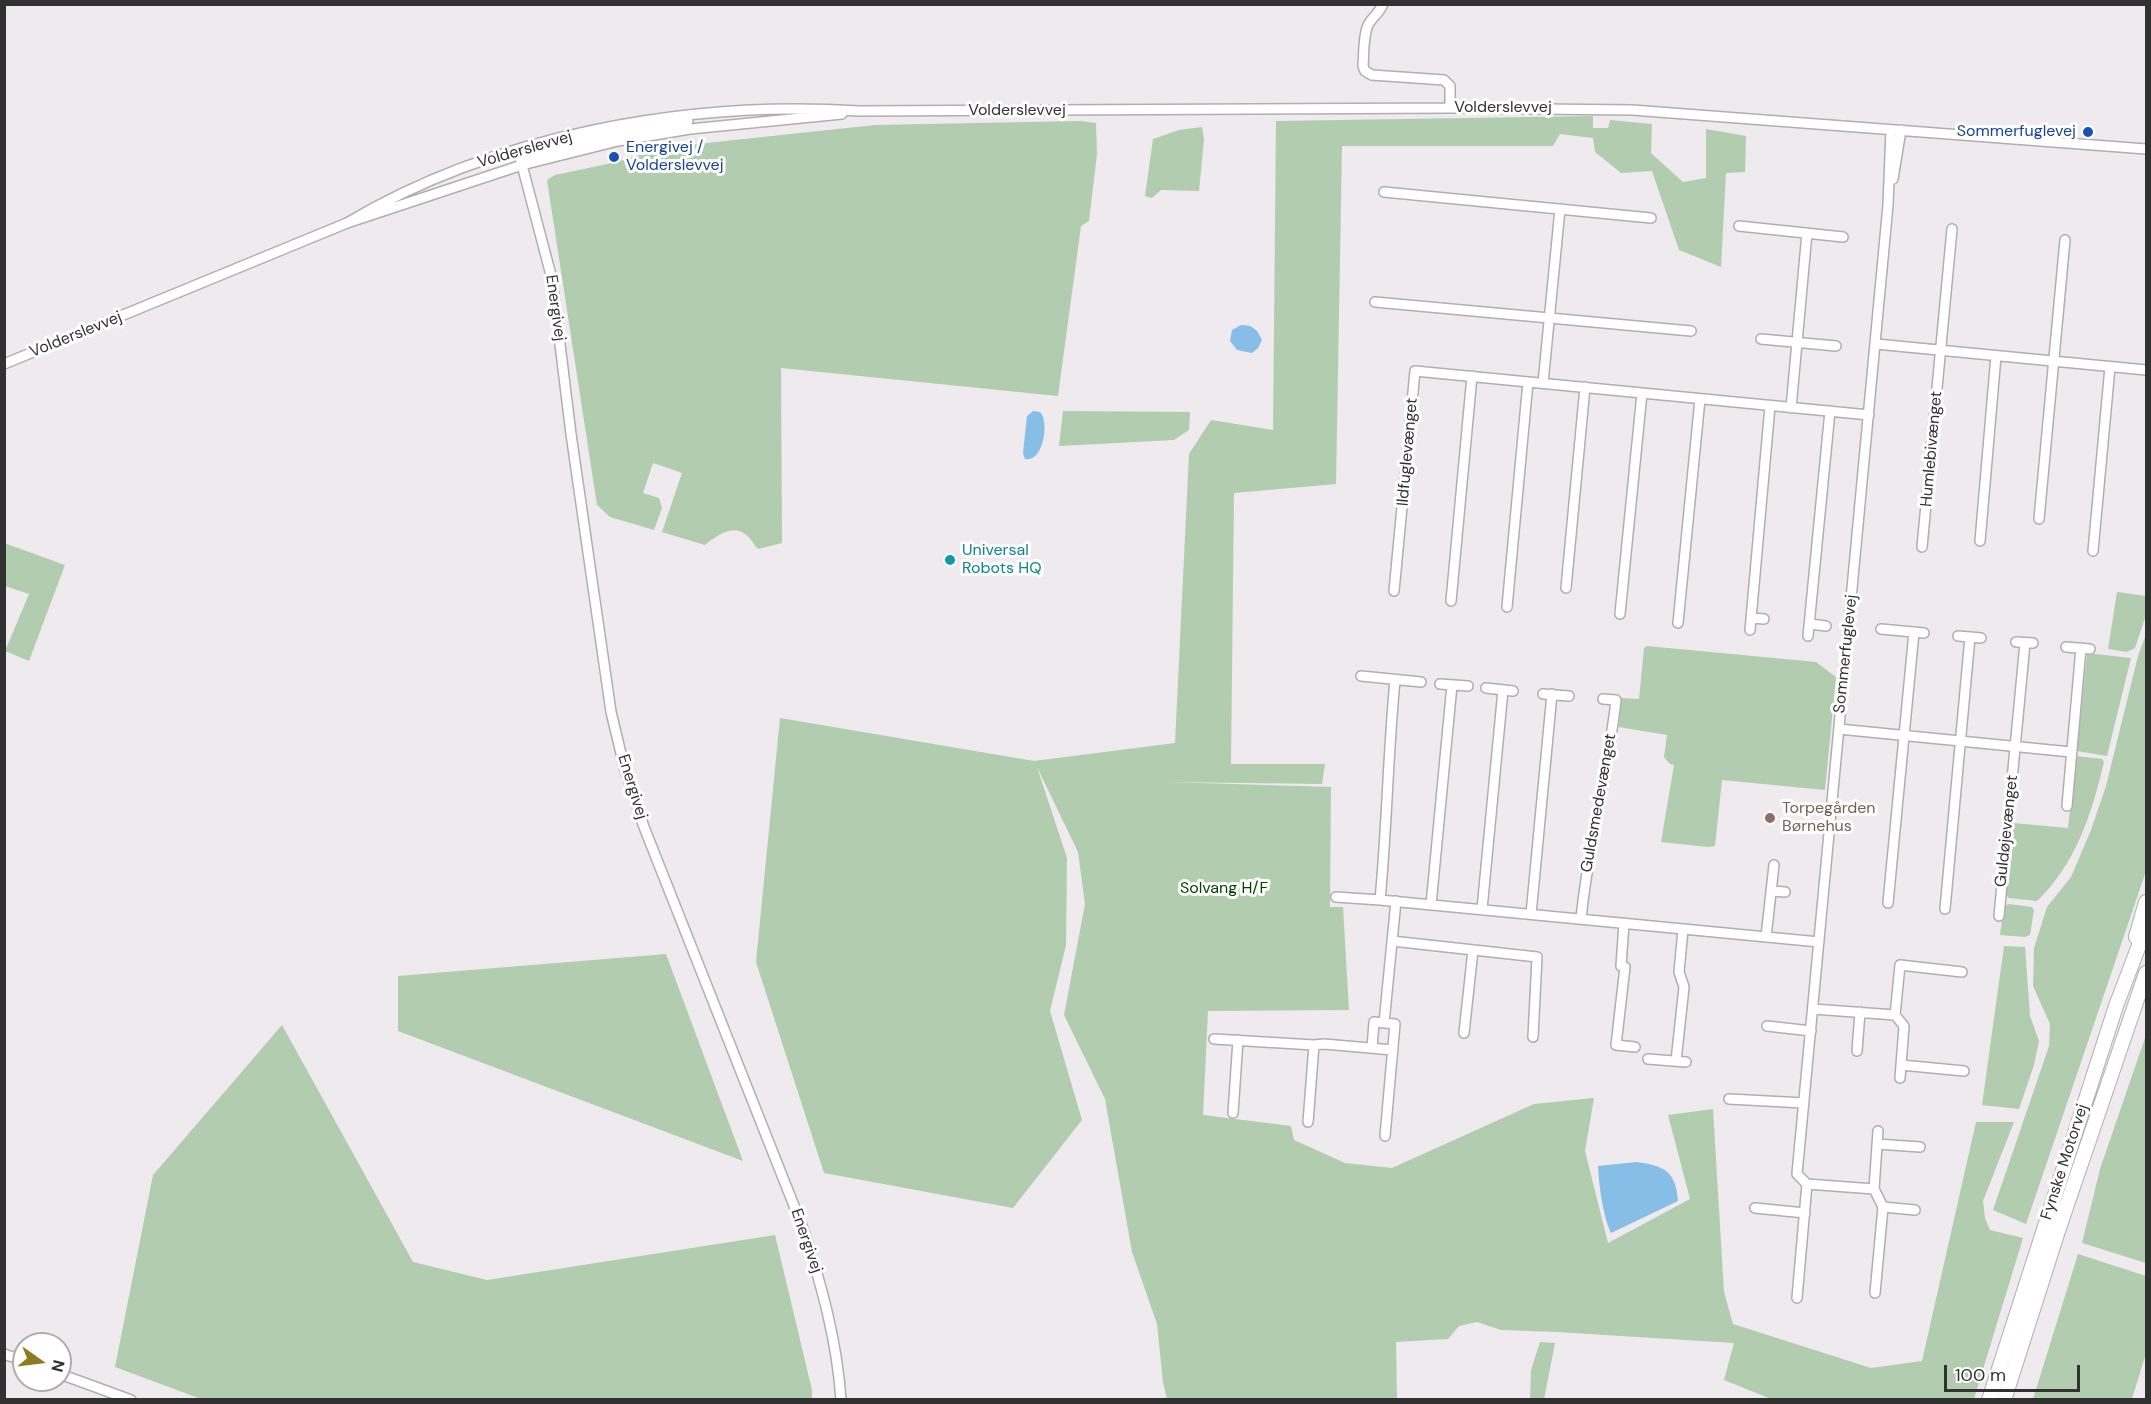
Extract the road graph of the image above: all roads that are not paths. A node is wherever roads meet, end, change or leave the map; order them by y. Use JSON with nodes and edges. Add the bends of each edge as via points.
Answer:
{"nodes":[{"id":1,"x":1383,"y":4,"type":"edge"},
{"id":2,"x":1450,"y":108,"type":"junction"},
{"id":3,"x":741,"y":111,"type":"junction"},
{"id":4,"x":859,"y":111,"type":"junction"},
{"id":5,"x":1896,"y":130,"type":"junction"},
{"id":6,"x":2146,"y":149,"type":"edge"},
{"id":7,"x":518,"y":150,"type":"junction"},
{"id":8,"x":522,"y":165,"type":"junction"},
{"id":9,"x":1384,"y":192,"type":"dead end"},
{"id":10,"x":1560,"y":209,"type":"junction"},
{"id":11,"x":1651,"y":218,"type":"dead end"},
{"id":12,"x":346,"y":223,"type":"junction"},
{"id":13,"x":1739,"y":226,"type":"dead end"},
{"id":14,"x":1952,"y":229,"type":"dead end"},
{"id":15,"x":1807,"y":233,"type":"junction"},
{"id":16,"x":1843,"y":237,"type":"dead end"},
{"id":17,"x":2065,"y":240,"type":"dead end"},
{"id":18,"x":1375,"y":302,"type":"dead end"},
{"id":19,"x":1549,"y":319,"type":"junction"},
{"id":20,"x":1691,"y":331,"type":"dead end"},
{"id":21,"x":1761,"y":339,"type":"dead end"},
{"id":22,"x":1797,"y":342,"type":"junction"},
{"id":23,"x":1875,"y":344,"type":"junction"},
{"id":24,"x":1836,"y":346,"type":"dead end"},
{"id":25,"x":1941,"y":351,"type":"junction"},
{"id":26,"x":1996,"y":356,"type":"junction"},
{"id":27,"x":2053,"y":361,"type":"junction"},
{"id":28,"x":4,"y":364,"type":"edge"},
{"id":29,"x":2110,"y":367,"type":"junction"},
{"id":30,"x":2146,"y":370,"type":"edge"},
{"id":31,"x":1472,"y":376,"type":"junction"},
{"id":32,"x":1528,"y":382,"type":"junction"},
{"id":33,"x":1543,"y":383,"type":"junction"},
{"id":34,"x":1585,"y":387,"type":"junction"},
{"id":35,"x":1642,"y":393,"type":"junction"},
{"id":36,"x":1700,"y":399,"type":"junction"},
{"id":37,"x":1770,"y":406,"type":"junction"},
{"id":38,"x":1791,"y":408,"type":"junction"},
{"id":39,"x":1830,"y":411,"type":"junction"},
{"id":40,"x":1869,"y":415,"type":"junction"},
{"id":41,"x":2038,"y":519,"type":"dead end"},
{"id":42,"x":1980,"y":541,"type":"dead end"},
{"id":43,"x":1922,"y":547,"type":"dead end"},
{"id":44,"x":2093,"y":551,"type":"dead end"},
{"id":45,"x":1566,"y":588,"type":"dead end"},
{"id":46,"x":1394,"y":591,"type":"dead end"},
{"id":47,"x":1450,"y":601,"type":"dead end"},
{"id":48,"x":1507,"y":607,"type":"dead end"},
{"id":49,"x":1620,"y":614,"type":"dead end"},
{"id":50,"x":1751,"y":618,"type":"junction"},
{"id":51,"x":1764,"y":619,"type":"dead end"},
{"id":52,"x":1678,"y":623,"type":"dead end"},
{"id":53,"x":1810,"y":624,"type":"junction"},
{"id":54,"x":1826,"y":626,"type":"dead end"},
{"id":55,"x":1881,"y":629,"type":"dead end"},
{"id":56,"x":1750,"y":630,"type":"dead end"},
{"id":57,"x":1809,"y":636,"type":"dead end"},
{"id":58,"x":1958,"y":636,"type":"dead end"},
{"id":59,"x":1970,"y":637,"type":"junction"},
{"id":60,"x":1981,"y":639,"type":"dead end"},
{"id":61,"x":2025,"y":643,"type":"dead end"},
{"id":62,"x":2066,"y":647,"type":"dead end"},
{"id":63,"x":1360,"y":676,"type":"dead end"},
{"id":64,"x":1395,"y":680,"type":"junction"},
{"id":65,"x":1421,"y":682,"type":"dead end"},
{"id":66,"x":1440,"y":684,"type":"dead end"},
{"id":67,"x":1452,"y":685,"type":"junction"},
{"id":68,"x":1468,"y":686,"type":"dead end"},
{"id":69,"x":1486,"y":688,"type":"dead end"},
{"id":70,"x":1569,"y":696,"type":"dead end"},
{"id":71,"x":1603,"y":699,"type":"dead end"},
{"id":72,"x":1839,"y":729,"type":"junction"},
{"id":73,"x":1904,"y":735,"type":"junction"},
{"id":74,"x":1960,"y":741,"type":"junction"},
{"id":75,"x":2015,"y":746,"type":"junction"},
{"id":76,"x":2072,"y":752,"type":"junction"},
{"id":77,"x":2067,"y":806,"type":"dead end"},
{"id":78,"x":1773,"y":865,"type":"dead end"},
{"id":79,"x":1771,"y":891,"type":"junction"},
{"id":80,"x":1785,"y":892,"type":"dead end"},
{"id":81,"x":1336,"y":897,"type":"dead end"},
{"id":82,"x":1380,"y":900,"type":"junction"},
{"id":83,"x":1396,"y":901,"type":"junction"},
{"id":84,"x":2146,"y":902,"type":"edge"},
{"id":85,"x":1888,"y":903,"type":"dead end"},
{"id":86,"x":1431,"y":904,"type":"junction"},
{"id":87,"x":1482,"y":909,"type":"junction"},
{"id":88,"x":1945,"y":909,"type":"dead end"},
{"id":89,"x":1531,"y":914,"type":"junction"},
{"id":90,"x":1999,"y":916,"type":"dead end"},
{"id":91,"x":1581,"y":919,"type":"junction"},
{"id":92,"x":1624,"y":923,"type":"junction"},
{"id":93,"x":2146,"y":927,"type":"edge"},
{"id":94,"x":1683,"y":929,"type":"junction"},
{"id":95,"x":1767,"y":937,"type":"junction"},
{"id":96,"x":1392,"y":941,"type":"junction"},
{"id":97,"x":1819,"y":942,"type":"junction"},
{"id":98,"x":1473,"y":950,"type":"junction"},
{"id":99,"x":1962,"y":972,"type":"dead end"},
{"id":100,"x":2146,"y":973,"type":"edge"},
{"id":101,"x":2116,"y":1006,"type":"junction"},
{"id":102,"x":1813,"y":1009,"type":"junction"},
{"id":103,"x":1860,"y":1012,"type":"junction"},
{"id":104,"x":1895,"y":1015,"type":"junction"},
{"id":105,"x":1384,"y":1023,"type":"junction"},
{"id":106,"x":1767,"y":1026,"type":"dead end"},
{"id":107,"x":1811,"y":1031,"type":"junction"},
{"id":108,"x":1464,"y":1033,"type":"dead end"},
{"id":109,"x":1533,"y":1036,"type":"dead end"},
{"id":110,"x":1214,"y":1039,"type":"dead end"},
{"id":111,"x":1238,"y":1040,"type":"junction"},
{"id":112,"x":1314,"y":1045,"type":"junction"},
{"id":113,"x":1635,"y":1047,"type":"dead end"},
{"id":114,"x":1372,"y":1048,"type":"junction"},
{"id":115,"x":1393,"y":1050,"type":"junction"},
{"id":116,"x":1857,"y":1051,"type":"dead end"},
{"id":117,"x":1648,"y":1059,"type":"dead end"},
{"id":118,"x":1676,"y":1062,"type":"junction"},
{"id":119,"x":1686,"y":1062,"type":"dead end"},
{"id":120,"x":1901,"y":1065,"type":"junction"},
{"id":121,"x":1964,"y":1071,"type":"dead end"},
{"id":122,"x":1900,"y":1078,"type":"dead end"},
{"id":123,"x":1729,"y":1099,"type":"dead end"},
{"id":124,"x":1804,"y":1103,"type":"junction"},
{"id":125,"x":1233,"y":1113,"type":"dead end"},
{"id":126,"x":1308,"y":1122,"type":"dead end"},
{"id":127,"x":1878,"y":1131,"type":"dead end"},
{"id":128,"x":1385,"y":1136,"type":"dead end"},
{"id":129,"x":1877,"y":1144,"type":"junction"},
{"id":130,"x":1920,"y":1147,"type":"dead end"},
{"id":131,"x":1807,"y":1184,"type":"junction"},
{"id":132,"x":1874,"y":1189,"type":"junction"},
{"id":133,"x":1883,"y":1207,"type":"junction"},
{"id":134,"x":1755,"y":1208,"type":"dead end"},
{"id":135,"x":1915,"y":1210,"type":"dead end"},
{"id":136,"x":1804,"y":1213,"type":"junction"},
{"id":137,"x":1875,"y":1293,"type":"dead end"},
{"id":138,"x":1797,"y":1298,"type":"dead end"},
{"id":139,"x":72,"y":1378,"type":"edge"},
{"id":140,"x":131,"y":1400,"type":"edge"},
{"id":141,"x":841,"y":1400,"type":"edge"},
{"id":142,"x":1989,"y":1400,"type":"edge"},
{"id":143,"x":2004,"y":1400,"type":"edge"}],
"edges":[{"from":1,"to":2,"type":"street","via":[[1366,33],[1365,71],[1372,75],[1444,80],[1450,86]]},
{"from":2,"to":4,"type":"street","name":"Volderslevvej"},
{"from":2,"to":5,"type":"street","name":"Volderslevvej","via":[[1632,110]]},
{"from":3,"to":4,"type":"street","name":"Volderslevvej"},
{"from":3,"to":7,"type":"street","name":"Volderslevvej","via":[[616,125]]},
{"from":3,"to":8,"type":"street","via":[[541,151],[526,158]]},
{"from":4,"to":8,"type":"street","name":"Volderslevvej","via":[[690,129],[618,141]]},
{"from":5,"to":6,"type":"street","name":"Volderslevvej"},
{"from":5,"to":23,"type":"street","name":"Sommerfuglevej"},
{"from":7,"to":8,"type":"street","name":"Energivej"},
{"from":7,"to":12,"type":"street","name":"Volderslevvej","via":[[429,182]]},
{"from":8,"to":12,"type":"street","name":"Volderslevvej"},
{"from":8,"to":141,"type":"street","name":"Energivej","via":[[552,279],[611,712],[625,770],[804,1231],[832,1328]]},
{"from":9,"to":10,"type":"street"},
{"from":10,"to":11,"type":"street"},
{"from":10,"to":19,"type":"street"},
{"from":12,"to":28,"type":"street","name":"Volderslevvej"},
{"from":13,"to":15,"type":"street"},
{"from":14,"to":25,"type":"street","name":"Humlebivænget"},
{"from":15,"to":16,"type":"street"},
{"from":15,"to":22,"type":"street"},
{"from":17,"to":27,"type":"street"},
{"from":18,"to":19,"type":"street"},
{"from":19,"to":20,"type":"street"},
{"from":19,"to":33,"type":"street"},
{"from":21,"to":22,"type":"street"},
{"from":22,"to":24,"type":"street"},
{"from":22,"to":38,"type":"street"},
{"from":23,"to":25,"type":"street"},
{"from":23,"to":40,"type":"street","name":"Sommerfuglevej"},
{"from":25,"to":26,"type":"street"},
{"from":25,"to":43,"type":"street","name":"Humlebivænget"},
{"from":26,"to":27,"type":"street"},
{"from":26,"to":42,"type":"street"},
{"from":27,"to":29,"type":"street"},
{"from":27,"to":41,"type":"street"},
{"from":29,"to":30,"type":"street"},
{"from":29,"to":44,"type":"street"},
{"from":31,"to":32,"type":"street","name":"Ildfuglevænget"},
{"from":31,"to":46,"type":"street","name":"Ildfuglevænget","via":[[1415,371]]},
{"from":31,"to":47,"type":"street"},
{"from":32,"to":33,"type":"street","name":"Ildfuglevænget"},
{"from":32,"to":48,"type":"street"},
{"from":33,"to":34,"type":"street","name":"Ildfuglevænget"},
{"from":34,"to":35,"type":"street","name":"Ildfuglevænget"},
{"from":34,"to":45,"type":"street"},
{"from":35,"to":36,"type":"street","name":"Ildfuglevænget"},
{"from":35,"to":49,"type":"street"},
{"from":36,"to":37,"type":"street","name":"Ildfuglevænget"},
{"from":36,"to":52,"type":"street"},
{"from":37,"to":38,"type":"street","name":"Ildfuglevænget"},
{"from":37,"to":50,"type":"street"},
{"from":38,"to":39,"type":"street","name":"Ildfuglevænget"},
{"from":39,"to":40,"type":"street","name":"Ildfuglevænget"},
{"from":39,"to":53,"type":"street"},
{"from":40,"to":72,"type":"street","name":"Sommerfuglevej"},
{"from":50,"to":51,"type":"street"},
{"from":50,"to":56,"type":"street"},
{"from":53,"to":54,"type":"street"},
{"from":53,"to":57,"type":"street"},
{"from":55,"to":73,"type":"street","via":[[1919,632]]},
{"from":58,"to":59,"type":"street"},
{"from":59,"to":60,"type":"street"},
{"from":59,"to":74,"type":"street"},
{"from":61,"to":75,"type":"street","name":"Guldøjevænget"},
{"from":62,"to":76,"type":"street","via":[[2085,649]]},
{"from":63,"to":64,"type":"street"},
{"from":64,"to":65,"type":"street"},
{"from":64,"to":82,"type":"street"},
{"from":66,"to":67,"type":"street"},
{"from":67,"to":68,"type":"street"},
{"from":67,"to":86,"type":"street"},
{"from":69,"to":87,"type":"street","via":[[1508,690]]},
{"from":70,"to":89,"type":"street","via":[[1548,694]]},
{"from":71,"to":91,"type":"street","name":"Guldsmedevænget","via":[[1616,700]]},
{"from":72,"to":73,"type":"street"},
{"from":72,"to":97,"type":"street","name":"Sommerfuglevej"},
{"from":73,"to":74,"type":"street"},
{"from":73,"to":85,"type":"street"},
{"from":74,"to":75,"type":"street"},
{"from":74,"to":88,"type":"street"},
{"from":75,"to":76,"type":"street"},
{"from":75,"to":90,"type":"street","name":"Guldøjevænget"},
{"from":76,"to":77,"type":"street"},
{"from":78,"to":79,"type":"street"},
{"from":79,"to":80,"type":"street"},
{"from":79,"to":95,"type":"street"},
{"from":81,"to":82,"type":"street"},
{"from":82,"to":83,"type":"street"},
{"from":83,"to":86,"type":"street"},
{"from":83,"to":96,"type":"street"},
{"from":84,"to":101,"type":"highway"},
{"from":86,"to":87,"type":"street"},
{"from":87,"to":89,"type":"street"},
{"from":89,"to":91,"type":"street"},
{"from":91,"to":92,"type":"street"},
{"from":92,"to":94,"type":"street"},
{"from":92,"to":113,"type":"street","via":[[1616,1045]]},
{"from":93,"to":101,"type":"highway","name":"Fynske Motorvej"},
{"from":94,"to":95,"type":"street"},
{"from":94,"to":118,"type":"street","via":[[1679,972],[1684,987]]},
{"from":95,"to":97,"type":"street"},
{"from":96,"to":98,"type":"street"},
{"from":96,"to":105,"type":"street"},
{"from":97,"to":102,"type":"street","name":"Sommerfuglevej"},
{"from":98,"to":108,"type":"street"},
{"from":98,"to":109,"type":"street","via":[[1537,957]]},
{"from":99,"to":104,"type":"street","via":[[1900,966]]},
{"from":100,"to":143,"type":"highway","name":"Fynske Motorvej"},
{"from":101,"to":142,"type":"highway","name":"Fynske Motorvej"},
{"from":102,"to":103,"type":"street"},
{"from":102,"to":107,"type":"street","name":"Sommerfuglevej"},
{"from":103,"to":104,"type":"street"},
{"from":103,"to":116,"type":"street"},
{"from":104,"to":120,"type":"street","via":[[1904,1026]]},
{"from":105,"to":114,"type":"street","via":[[1374,1022]]},
{"from":105,"to":115,"type":"street","via":[[1395,1024]]},
{"from":106,"to":107,"type":"street"},
{"from":107,"to":124,"type":"street","name":"Sommerfuglevej"},
{"from":110,"to":111,"type":"street"},
{"from":111,"to":112,"type":"street"},
{"from":111,"to":125,"type":"street"},
{"from":112,"to":114,"type":"street"},
{"from":112,"to":126,"type":"street"},
{"from":114,"to":115,"type":"street"},
{"from":115,"to":128,"type":"street"},
{"from":117,"to":118,"type":"street"},
{"from":118,"to":119,"type":"street"},
{"from":120,"to":121,"type":"street"},
{"from":120,"to":122,"type":"street"},
{"from":123,"to":124,"type":"street"},
{"from":124,"to":131,"type":"street","name":"Sommerfuglevej","via":[[1797,1174]]},
{"from":127,"to":129,"type":"street"},
{"from":129,"to":130,"type":"street"},
{"from":129,"to":132,"type":"street"},
{"from":131,"to":132,"type":"street"},
{"from":131,"to":136,"type":"street"},
{"from":132,"to":133,"type":"street"},
{"from":133,"to":135,"type":"street"},
{"from":133,"to":137,"type":"street"},
{"from":134,"to":136,"type":"street"},
{"from":136,"to":138,"type":"street"},
{"from":139,"to":140,"type":"street"}]}
